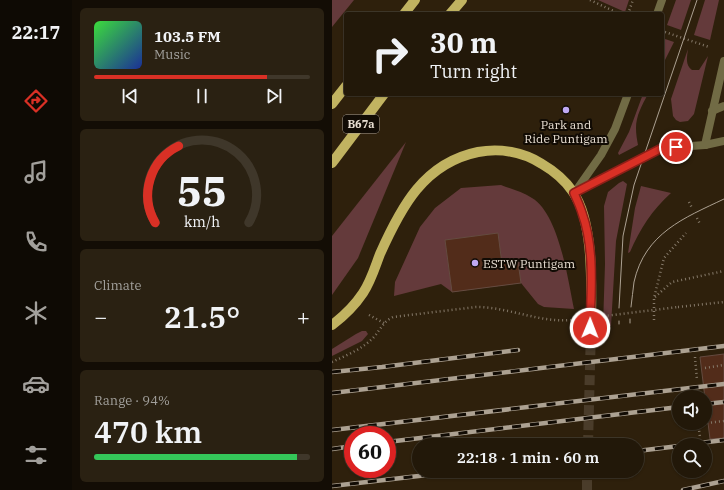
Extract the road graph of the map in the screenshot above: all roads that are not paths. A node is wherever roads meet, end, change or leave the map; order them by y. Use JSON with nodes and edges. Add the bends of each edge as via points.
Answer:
{"nodes":[{"id":1,"x":415,"y":0,"type":"edge"},
{"id":2,"x":466,"y":0,"type":"edge"},
{"id":3,"x":662,"y":0,"type":"edge"},
{"id":4,"x":456,"y":7,"type":"edge"},
{"id":5,"x":406,"y":12,"type":"edge"},
{"id":6,"x":658,"y":12,"type":"edge"},
{"id":7,"x":724,"y":61,"type":"edge"},
{"id":8,"x":723,"y":71,"type":"edge"},
{"id":9,"x":344,"y":89,"type":"edge"},
{"id":10,"x":382,"y":96,"type":"edge"},
{"id":11,"x":627,"y":96,"type":"edge"},
{"id":12,"x":332,"y":104,"type":"edge"},
{"id":13,"x":724,"y":106,"type":"edge"},
{"id":14,"x":712,"y":111,"type":"junction"},
{"id":15,"x":724,"y":141,"type":"edge"},
{"id":16,"x":705,"y":145,"type":"junction"},
{"id":17,"x":332,"y":163,"type":"edge"},
{"id":18,"x":574,"y":193,"type":"junction"},
{"id":19,"x":332,"y":325,"type":"edge"},
{"id":20,"x":590,"y":328,"type":"tunnel mouth"}],
"edges":[{"from":1,"to":5,"type":"main road"},
{"from":2,"to":4,"type":"main road"},
{"from":3,"to":6,"type":"lane"},
{"from":7,"to":8,"type":"lane"},
{"from":8,"to":14,"type":"lane"},
{"from":9,"to":12,"type":"main road","number":"B67a"},
{"from":10,"to":17,"type":"main road","number":"B67a"},
{"from":11,"to":18,"type":"lane","via":[[615,129],[601,155]]},
{"from":13,"to":14,"type":"lane"},
{"from":14,"to":16,"type":"lane"},
{"from":15,"to":16,"type":"lane"},
{"from":16,"to":18,"type":"lane","via":[[662,148]]},
{"from":18,"to":19,"type":"main road","via":[[553,170],[513,152],[482,152],[452,160],[424,181],[410,197],[387,238],[364,292]]},
{"from":18,"to":20,"type":"main road","via":[[583,214],[589,249]]}]}
